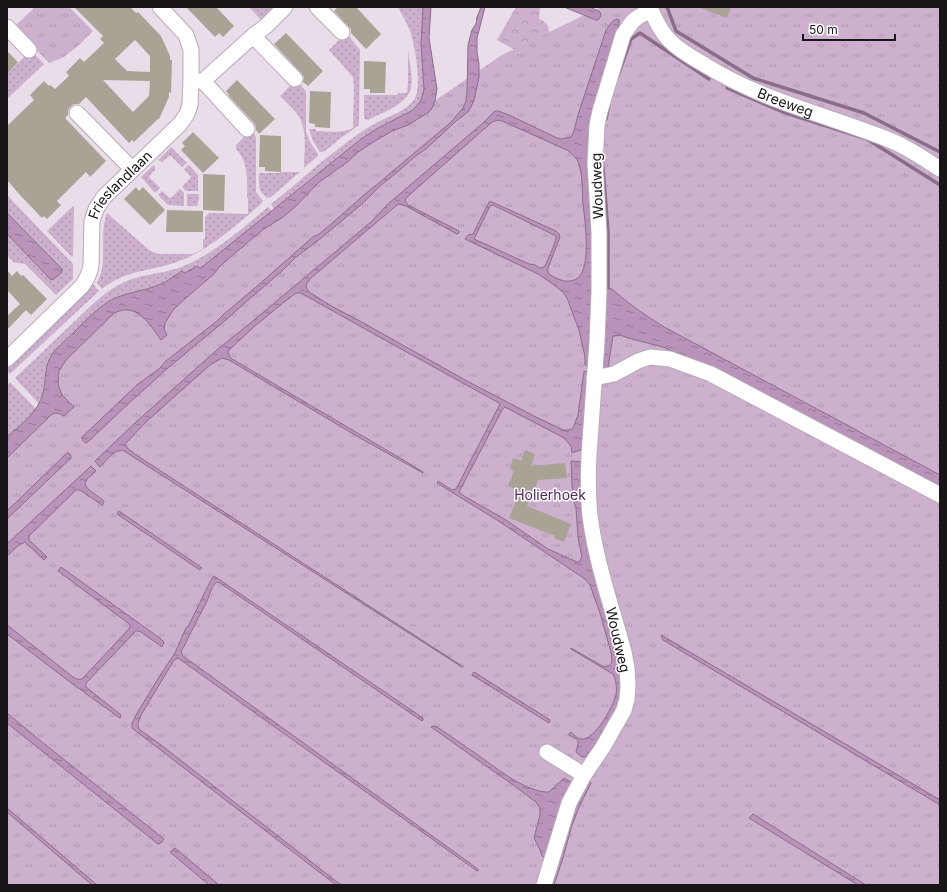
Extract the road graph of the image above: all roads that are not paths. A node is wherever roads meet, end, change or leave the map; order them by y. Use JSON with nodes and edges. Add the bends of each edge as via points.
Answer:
{"nodes":[{"id":1,"x":160,"y":7,"type":"edge"},
{"id":2,"x":285,"y":7,"type":"edge"},
{"id":3,"x":318,"y":7,"type":"edge"},
{"id":4,"x":651,"y":9,"type":"edge"},
{"id":5,"x":7,"y":27,"type":"edge"},
{"id":6,"x":342,"y":32,"type":"dead end"},
{"id":7,"x":254,"y":35,"type":"junction"},
{"id":8,"x":29,"y":50,"type":"dead end"},
{"id":9,"x":295,"y":79,"type":"dead end"},
{"id":10,"x":197,"y":81,"type":"junction"},
{"id":11,"x":77,"y":113,"type":"dead end"},
{"id":12,"x":247,"y":129,"type":"dead end"},
{"id":13,"x":940,"y":168,"type":"edge"},
{"id":14,"x":132,"y":169,"type":"junction"},
{"id":15,"x":7,"y":358,"type":"edge"},
{"id":16,"x":594,"y":378,"type":"junction"},
{"id":17,"x":940,"y":495,"type":"edge"},
{"id":18,"x":547,"y":752,"type":"dead end"},
{"id":19,"x":584,"y":775,"type":"junction"},
{"id":20,"x":544,"y":885,"type":"edge"}],
"edges":[{"from":1,"to":10,"type":"street","name":"Frieslandlaan","via":[[186,35]]},
{"from":2,"to":7,"type":"street"},
{"from":3,"to":6,"type":"street"},
{"from":4,"to":13,"type":"street","name":"Breeweg","via":[[659,28],[670,41],[719,74],[758,93],[889,140]]},
{"from":4,"to":16,"type":"street","name":"Woudweg","via":[[632,22],[623,35],[597,125],[595,163],[599,285]]},
{"from":5,"to":8,"type":"street"},
{"from":7,"to":9,"type":"street"},
{"from":7,"to":10,"type":"street"},
{"from":10,"to":12,"type":"street"},
{"from":10,"to":14,"type":"street","name":"Frieslandlaan","via":[[187,114],[180,124]]},
{"from":11,"to":14,"type":"street"},
{"from":14,"to":15,"type":"street","name":"Frieslandlaan","via":[[104,197],[96,209],[92,221],[91,271],[88,277],[82,286]]},
{"from":16,"to":17,"type":"street","via":[[614,374],[650,357],[670,359],[711,374]]},
{"from":16,"to":19,"type":"street","name":"Woudweg","via":[[588,471],[590,515],[598,560],[624,652],[628,685],[624,710]]},
{"from":18,"to":19,"type":"street"},
{"from":19,"to":20,"type":"street","name":"Woudweg","via":[[569,803]]}]}
